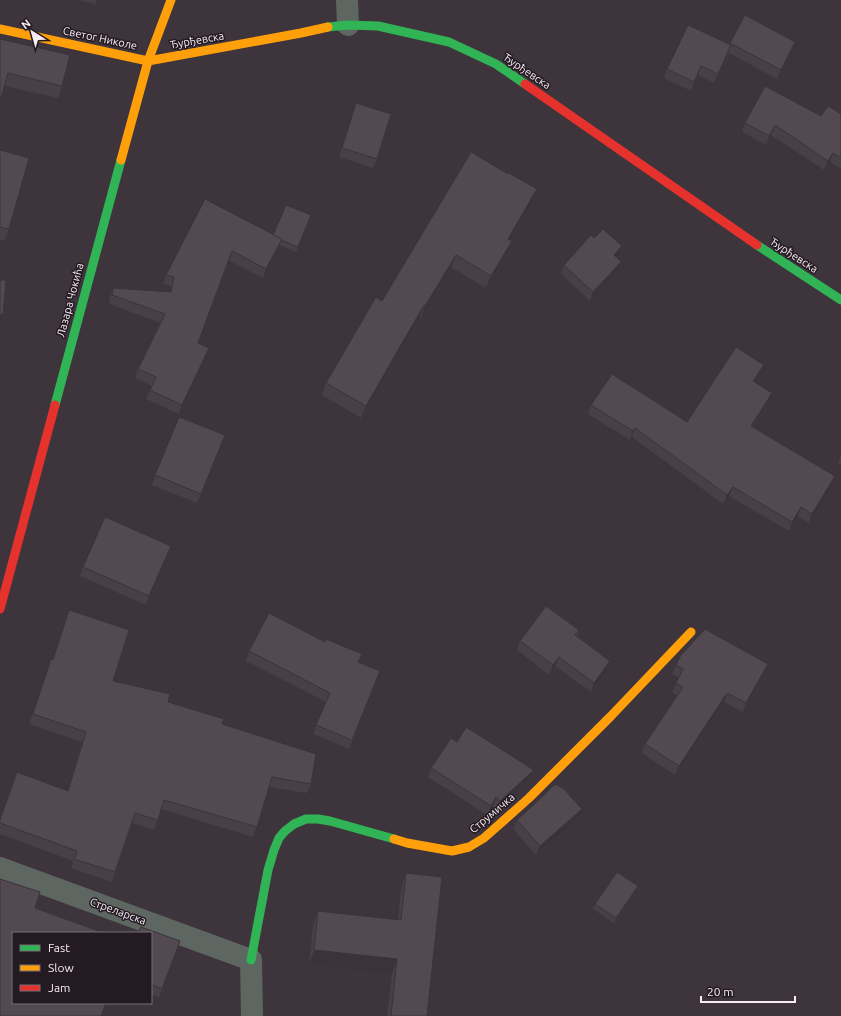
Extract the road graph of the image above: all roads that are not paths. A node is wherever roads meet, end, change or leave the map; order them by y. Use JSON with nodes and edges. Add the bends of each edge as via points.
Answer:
{"nodes":[{"id":1,"x":171,"y":0,"type":"edge"},
{"id":2,"x":347,"y":0,"type":"edge"},
{"id":3,"x":348,"y":25,"type":"junction"},
{"id":4,"x":0,"y":28,"type":"edge"},
{"id":5,"x":148,"y":61,"type":"junction"},
{"id":6,"x":841,"y":300,"type":"edge"},
{"id":7,"x":0,"y":609,"type":"edge"},
{"id":8,"x":691,"y":632,"type":"dead end"},
{"id":9,"x":0,"y":868,"type":"edge"},
{"id":10,"x":251,"y":960,"type":"junction"},
{"id":11,"x":252,"y":1016,"type":"edge"}],
"edges":[{"from":1,"to":5,"type":"street","name":"Лазара Чокића"},
{"from":2,"to":3,"type":"street"},
{"from":3,"to":5,"type":"street","name":"Ђурђевска"},
{"from":3,"to":6,"type":"street","name":"Ђурђевска","via":[[378,26],[449,42],[496,64],[767,252]]},
{"from":4,"to":5,"type":"street","name":"Светог Николе"},
{"from":5,"to":7,"type":"street","name":"Лазара Чокића"},
{"from":8,"to":10,"type":"street","name":"Струмичка","via":[[529,798],[484,838],[469,847],[452,851],[407,843],[318,819],[306,819],[294,824],[279,838],[274,850]]},
{"from":9,"to":10,"type":"street","name":"Стреларска"},
{"from":10,"to":11,"type":"street"}]}
